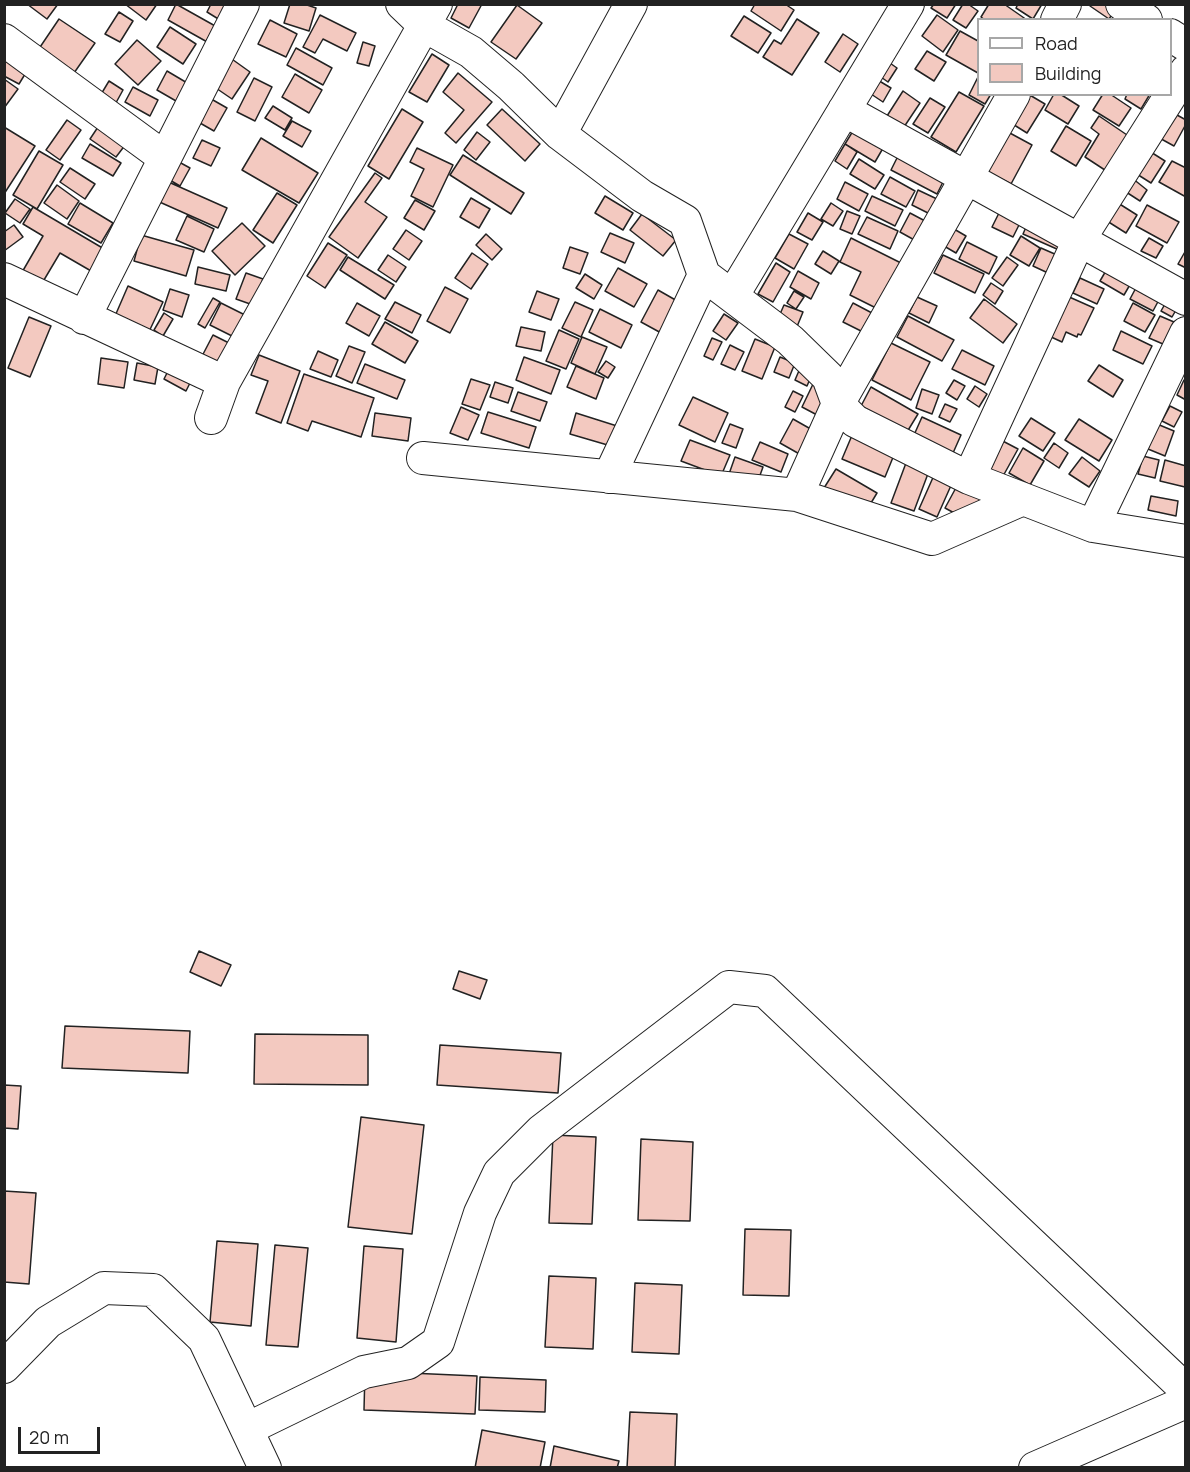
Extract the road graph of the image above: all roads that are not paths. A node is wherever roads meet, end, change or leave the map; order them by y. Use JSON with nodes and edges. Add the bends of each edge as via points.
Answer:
{"nodes":[{"id":1,"x":243,"y":4,"type":"edge"},
{"id":2,"x":402,"y":4,"type":"edge"},
{"id":3,"x":631,"y":4,"type":"edge"},
{"id":4,"x":908,"y":4,"type":"edge"},
{"id":5,"x":1065,"y":4,"type":"edge"},
{"id":6,"x":1122,"y":4,"type":"edge"},
{"id":7,"x":430,"y":15,"type":"edge"},
{"id":8,"x":1058,"y":18,"type":"edge"},
{"id":9,"x":1143,"y":18,"type":"edge"},
{"id":10,"x":1172,"y":36,"type":"edge"},
{"id":11,"x":4,"y":40,"type":"edge"},
{"id":12,"x":1185,"y":45,"type":"edge"},
{"id":13,"x":1185,"y":71,"type":"edge"},
{"id":14,"x":1172,"y":92,"type":"edge"},
{"id":15,"x":1013,"y":96,"type":"edge"},
{"id":16,"x":1169,"y":96,"type":"edge"},
{"id":17,"x":844,"y":110,"type":"junction"},
{"id":18,"x":560,"y":134,"type":"junction"},
{"id":19,"x":165,"y":158,"type":"junction"},
{"id":20,"x":966,"y":177,"type":"junction"},
{"id":21,"x":1079,"y":240,"type":"junction"},
{"id":22,"x":704,"y":275,"type":"junction"},
{"id":23,"x":4,"y":279,"type":"edge"},
{"id":24,"x":733,"y":296,"type":"junction"},
{"id":25,"x":1185,"y":299,"type":"edge"},
{"id":26,"x":84,"y":318,"type":"junction"},
{"id":27,"x":1185,"y":333,"type":"edge"},
{"id":28,"x":224,"y":382,"type":"junction"},
{"id":29,"x":838,"y":404,"type":"junction"},
{"id":30,"x":211,"y":418,"type":"dead end"},
{"id":31,"x":423,"y":458,"type":"dead end"},
{"id":32,"x":609,"y":477,"type":"junction"},
{"id":33,"x":969,"y":478,"type":"junction"},
{"id":34,"x":797,"y":495,"type":"junction"},
{"id":35,"x":1023,"y":499,"type":"junction"},
{"id":36,"x":1093,"y":526,"type":"junction"},
{"id":37,"x":1185,"y":541,"type":"edge"},
{"id":38,"x":4,"y":1367,"type":"edge"},
{"id":39,"x":1185,"y":1390,"type":"edge"},
{"id":40,"x":1185,"y":1402,"type":"edge"},
{"id":41,"x":247,"y":1429,"type":"junction"},
{"id":42,"x":265,"y":1467,"type":"edge"},
{"id":43,"x":1035,"y":1467,"type":"edge"}],
"edges":[{"from":1,"to":19,"type":"street"},
{"from":2,"to":7,"type":"street"},
{"from":3,"to":18,"type":"street"},
{"from":4,"to":17,"type":"street"},
{"from":5,"to":8,"type":"street"},
{"from":6,"to":9,"type":"street"},
{"from":7,"to":18,"type":"street"},
{"from":7,"to":28,"type":"street"},
{"from":10,"to":12,"type":"street"},
{"from":11,"to":19,"type":"street"},
{"from":13,"to":14,"type":"street"},
{"from":15,"to":20,"type":"street"},
{"from":16,"to":21,"type":"street"},
{"from":17,"to":20,"type":"street"},
{"from":17,"to":24,"type":"street"},
{"from":18,"to":22,"type":"street","via":[[642,196],[685,220]]},
{"from":19,"to":26,"type":"street"},
{"from":20,"to":21,"type":"street"},
{"from":20,"to":29,"type":"street"},
{"from":21,"to":25,"type":"street"},
{"from":21,"to":33,"type":"street"},
{"from":22,"to":24,"type":"street"},
{"from":22,"to":32,"type":"street"},
{"from":23,"to":26,"type":"street"},
{"from":24,"to":29,"type":"street","via":[[790,340],[828,377]]},
{"from":26,"to":28,"type":"street"},
{"from":27,"to":36,"type":"street"},
{"from":28,"to":30,"type":"street"},
{"from":29,"to":33,"type":"street","via":[[855,421]]},
{"from":29,"to":34,"type":"street"},
{"from":31,"to":32,"type":"street"},
{"from":32,"to":34,"type":"street"},
{"from":33,"to":35,"type":"street"},
{"from":34,"to":35,"type":"street","via":[[932,539]]},
{"from":35,"to":36,"type":"street"},
{"from":36,"to":37,"type":"street"},
{"from":38,"to":41,"type":"street","via":[[48,1322],[104,1288],[153,1290],[204,1339]]},
{"from":39,"to":41,"type":"street","via":[[765,990],[729,987],[541,1131],[499,1173],[480,1213],[438,1342],[408,1363],[364,1372]]},
{"from":40,"to":43,"type":"street"},
{"from":41,"to":42,"type":"street"}]}
